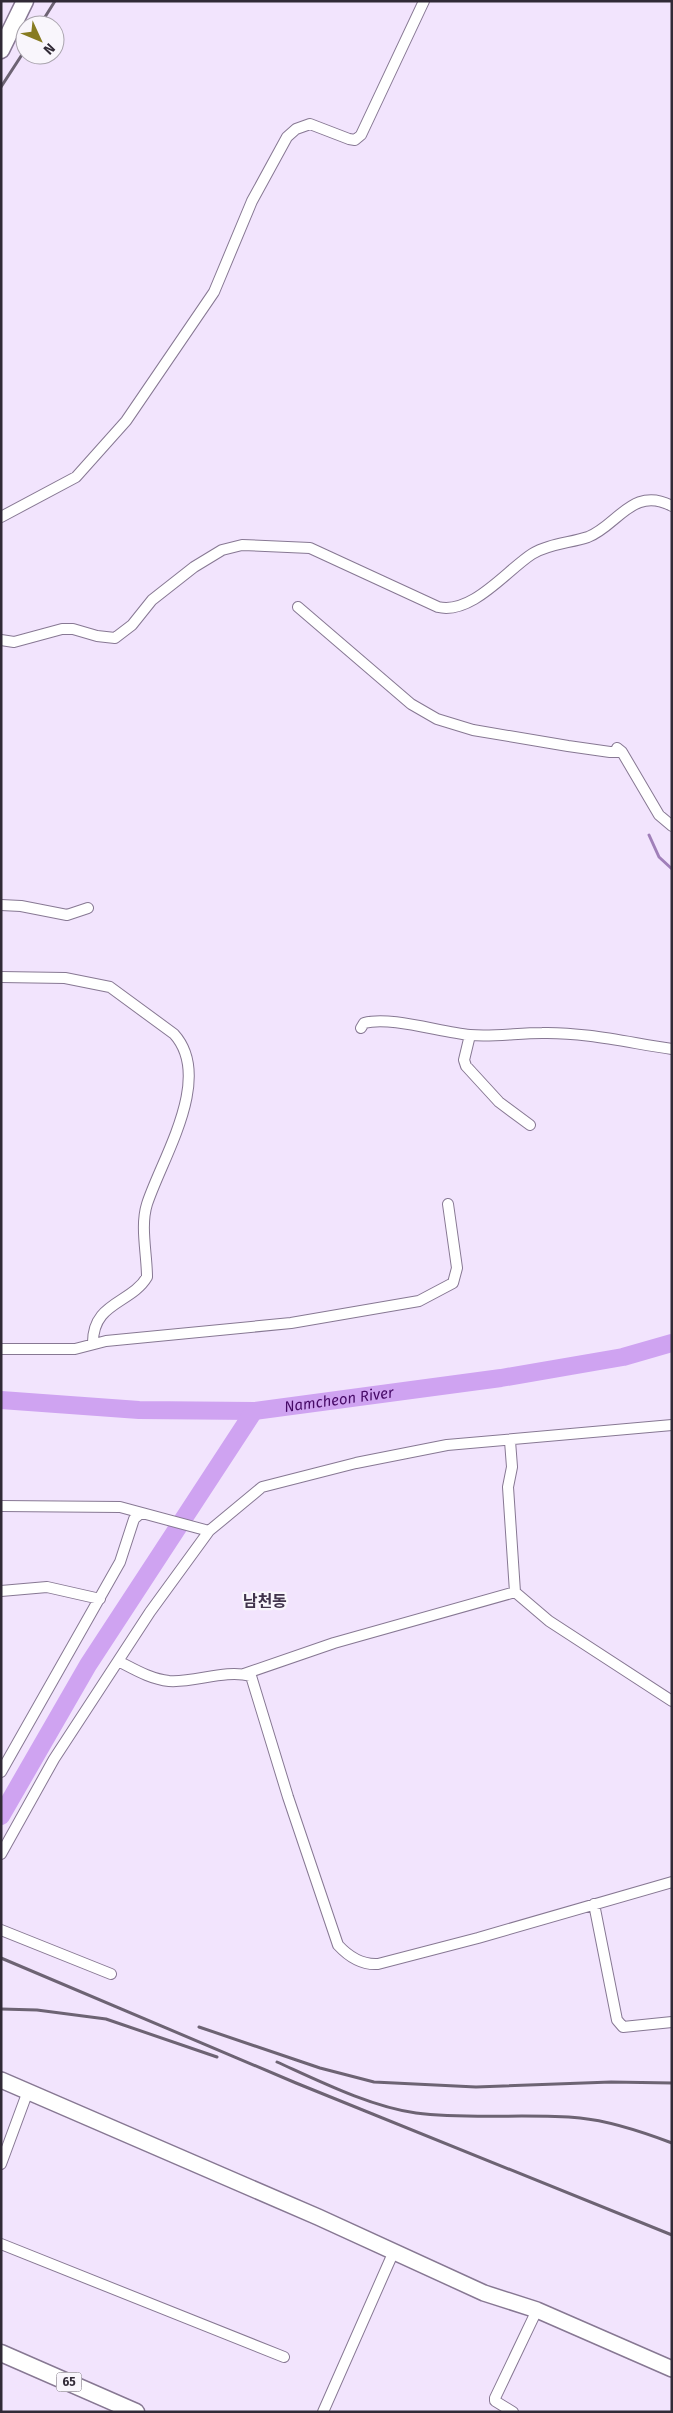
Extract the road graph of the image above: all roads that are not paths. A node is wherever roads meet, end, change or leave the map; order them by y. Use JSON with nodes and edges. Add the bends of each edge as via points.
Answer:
{"nodes":[{"id":1,"x":25,"y":1,"type":"edge"},
{"id":2,"x":424,"y":1,"type":"edge"},
{"id":3,"x":1,"y":50,"type":"edge"},
{"id":4,"x":672,"y":506,"type":"edge"},
{"id":5,"x":1,"y":517,"type":"edge"},
{"id":6,"x":298,"y":607,"type":"dead end"},
{"id":7,"x":1,"y":640,"type":"edge"},
{"id":8,"x":672,"y":826,"type":"edge"},
{"id":9,"x":1,"y":905,"type":"edge"},
{"id":10,"x":88,"y":908,"type":"dead end"},
{"id":11,"x":1,"y":977,"type":"edge"},
{"id":12,"x":361,"y":1028,"type":"dead end"},
{"id":13,"x":470,"y":1035,"type":"junction"},
{"id":14,"x":672,"y":1049,"type":"edge"},
{"id":15,"x":530,"y":1125,"type":"dead end"},
{"id":16,"x":448,"y":1204,"type":"dead end"},
{"id":17,"x":93,"y":1344,"type":"junction"},
{"id":18,"x":1,"y":1349,"type":"edge"},
{"id":19,"x":672,"y":1425,"type":"edge"},
{"id":20,"x":510,"y":1440,"type":"junction"},
{"id":21,"x":1,"y":1506,"type":"edge"},
{"id":22,"x":142,"y":1513,"type":"junction"},
{"id":23,"x":209,"y":1531,"type":"junction"},
{"id":24,"x":1,"y":1591,"type":"edge"},
{"id":25,"x":515,"y":1592,"type":"junction"},
{"id":26,"x":100,"y":1599,"type":"junction"},
{"id":27,"x":118,"y":1661,"type":"junction"},
{"id":28,"x":244,"y":1674,"type":"junction"},
{"id":29,"x":672,"y":1701,"type":"edge"},
{"id":30,"x":1,"y":1772,"type":"edge"},
{"id":31,"x":1,"y":1854,"type":"edge"},
{"id":32,"x":672,"y":1882,"type":"edge"},
{"id":33,"x":594,"y":1904,"type":"junction"},
{"id":34,"x":1,"y":1930,"type":"edge"},
{"id":35,"x":111,"y":1974,"type":"dead end"},
{"id":36,"x":672,"y":2022,"type":"edge"},
{"id":37,"x":1,"y":2080,"type":"edge"},
{"id":38,"x":28,"y":2091,"type":"junction"},
{"id":39,"x":1,"y":2164,"type":"edge"},
{"id":40,"x":1,"y":2244,"type":"edge"},
{"id":41,"x":394,"y":2251,"type":"junction"},
{"id":42,"x":537,"y":2310,"type":"junction"},
{"id":43,"x":2,"y":2354,"type":"edge"},
{"id":44,"x":284,"y":2357,"type":"dead end"},
{"id":45,"x":672,"y":2369,"type":"edge"},
{"id":46,"x":136,"y":2412,"type":"edge"},
{"id":47,"x":323,"y":2412,"type":"edge"},
{"id":48,"x":513,"y":2412,"type":"edge"}],
"edges":[{"from":1,"to":3,"type":"main road"},
{"from":2,"to":5,"type":"street","via":[[361,135],[356,140],[349,139],[310,124],[287,136],[252,201],[214,292],[126,421],[76,477]]},
{"from":4,"to":7,"type":"street","via":[[662,500],[650,500],[629,507],[598,532],[538,550],[477,598],[449,607],[438,607],[310,548],[242,545],[222,550],[194,567],[152,600],[132,625],[115,638],[68,629],[14,642]]},
{"from":6,"to":8,"type":"street","via":[[411,704],[437,719],[473,730],[568,746],[618,749],[659,815]]},
{"from":9,"to":10,"type":"street","via":[[67,915]]},
{"from":11,"to":17,"type":"street","via":[[65,978],[110,987],[174,1034],[187,1055],[189,1070],[180,1119],[144,1219],[146,1277],[136,1290],[106,1311],[95,1330]]},
{"from":12,"to":13,"type":"street","via":[[364,1023],[374,1020]]},
{"from":13,"to":14,"type":"street","via":[[542,1032]]},
{"from":13,"to":15,"type":"street","via":[[464,1060],[466,1066],[500,1102]]},
{"from":16,"to":17,"type":"street","via":[[456,1276],[446,1289],[419,1301],[291,1323]]},
{"from":17,"to":18,"type":"street","via":[[75,1349]]},
{"from":19,"to":20,"type":"street"},
{"from":20,"to":23,"type":"street","via":[[429,1449],[262,1486]]},
{"from":20,"to":25,"type":"street","via":[[512,1467],[508,1486]]},
{"from":21,"to":22,"type":"street","via":[[120,1507]]},
{"from":22,"to":23,"type":"street"},
{"from":22,"to":26,"type":"street","via":[[134,1519],[120,1562]]},
{"from":23,"to":27,"type":"street"},
{"from":24,"to":26,"type":"street","via":[[47,1587]]},
{"from":25,"to":28,"type":"street","via":[[368,1633]]},
{"from":25,"to":29,"type":"street","via":[[556,1626]]},
{"from":26,"to":30,"type":"street"},
{"from":27,"to":28,"type":"street","via":[[150,1677],[170,1681]]},
{"from":27,"to":31,"type":"street","via":[[54,1759]]},
{"from":28,"to":33,"type":"street","via":[[251,1676],[338,1946],[346,1954],[366,1964],[378,1964]]},
{"from":32,"to":33,"type":"street"},
{"from":33,"to":36,"type":"street","via":[[618,2020],[623,2027]]},
{"from":34,"to":35,"type":"street"},
{"from":37,"to":38,"type":"main road"},
{"from":38,"to":39,"type":"street"},
{"from":38,"to":41,"type":"main road"},
{"from":40,"to":44,"type":"street"},
{"from":41,"to":42,"type":"main road","via":[[484,2293]]},
{"from":41,"to":47,"type":"street"},
{"from":42,"to":45,"type":"main road"},
{"from":42,"to":48,"type":"street","via":[[495,2401]]},
{"from":43,"to":46,"type":"main road","number":"65"}]}
